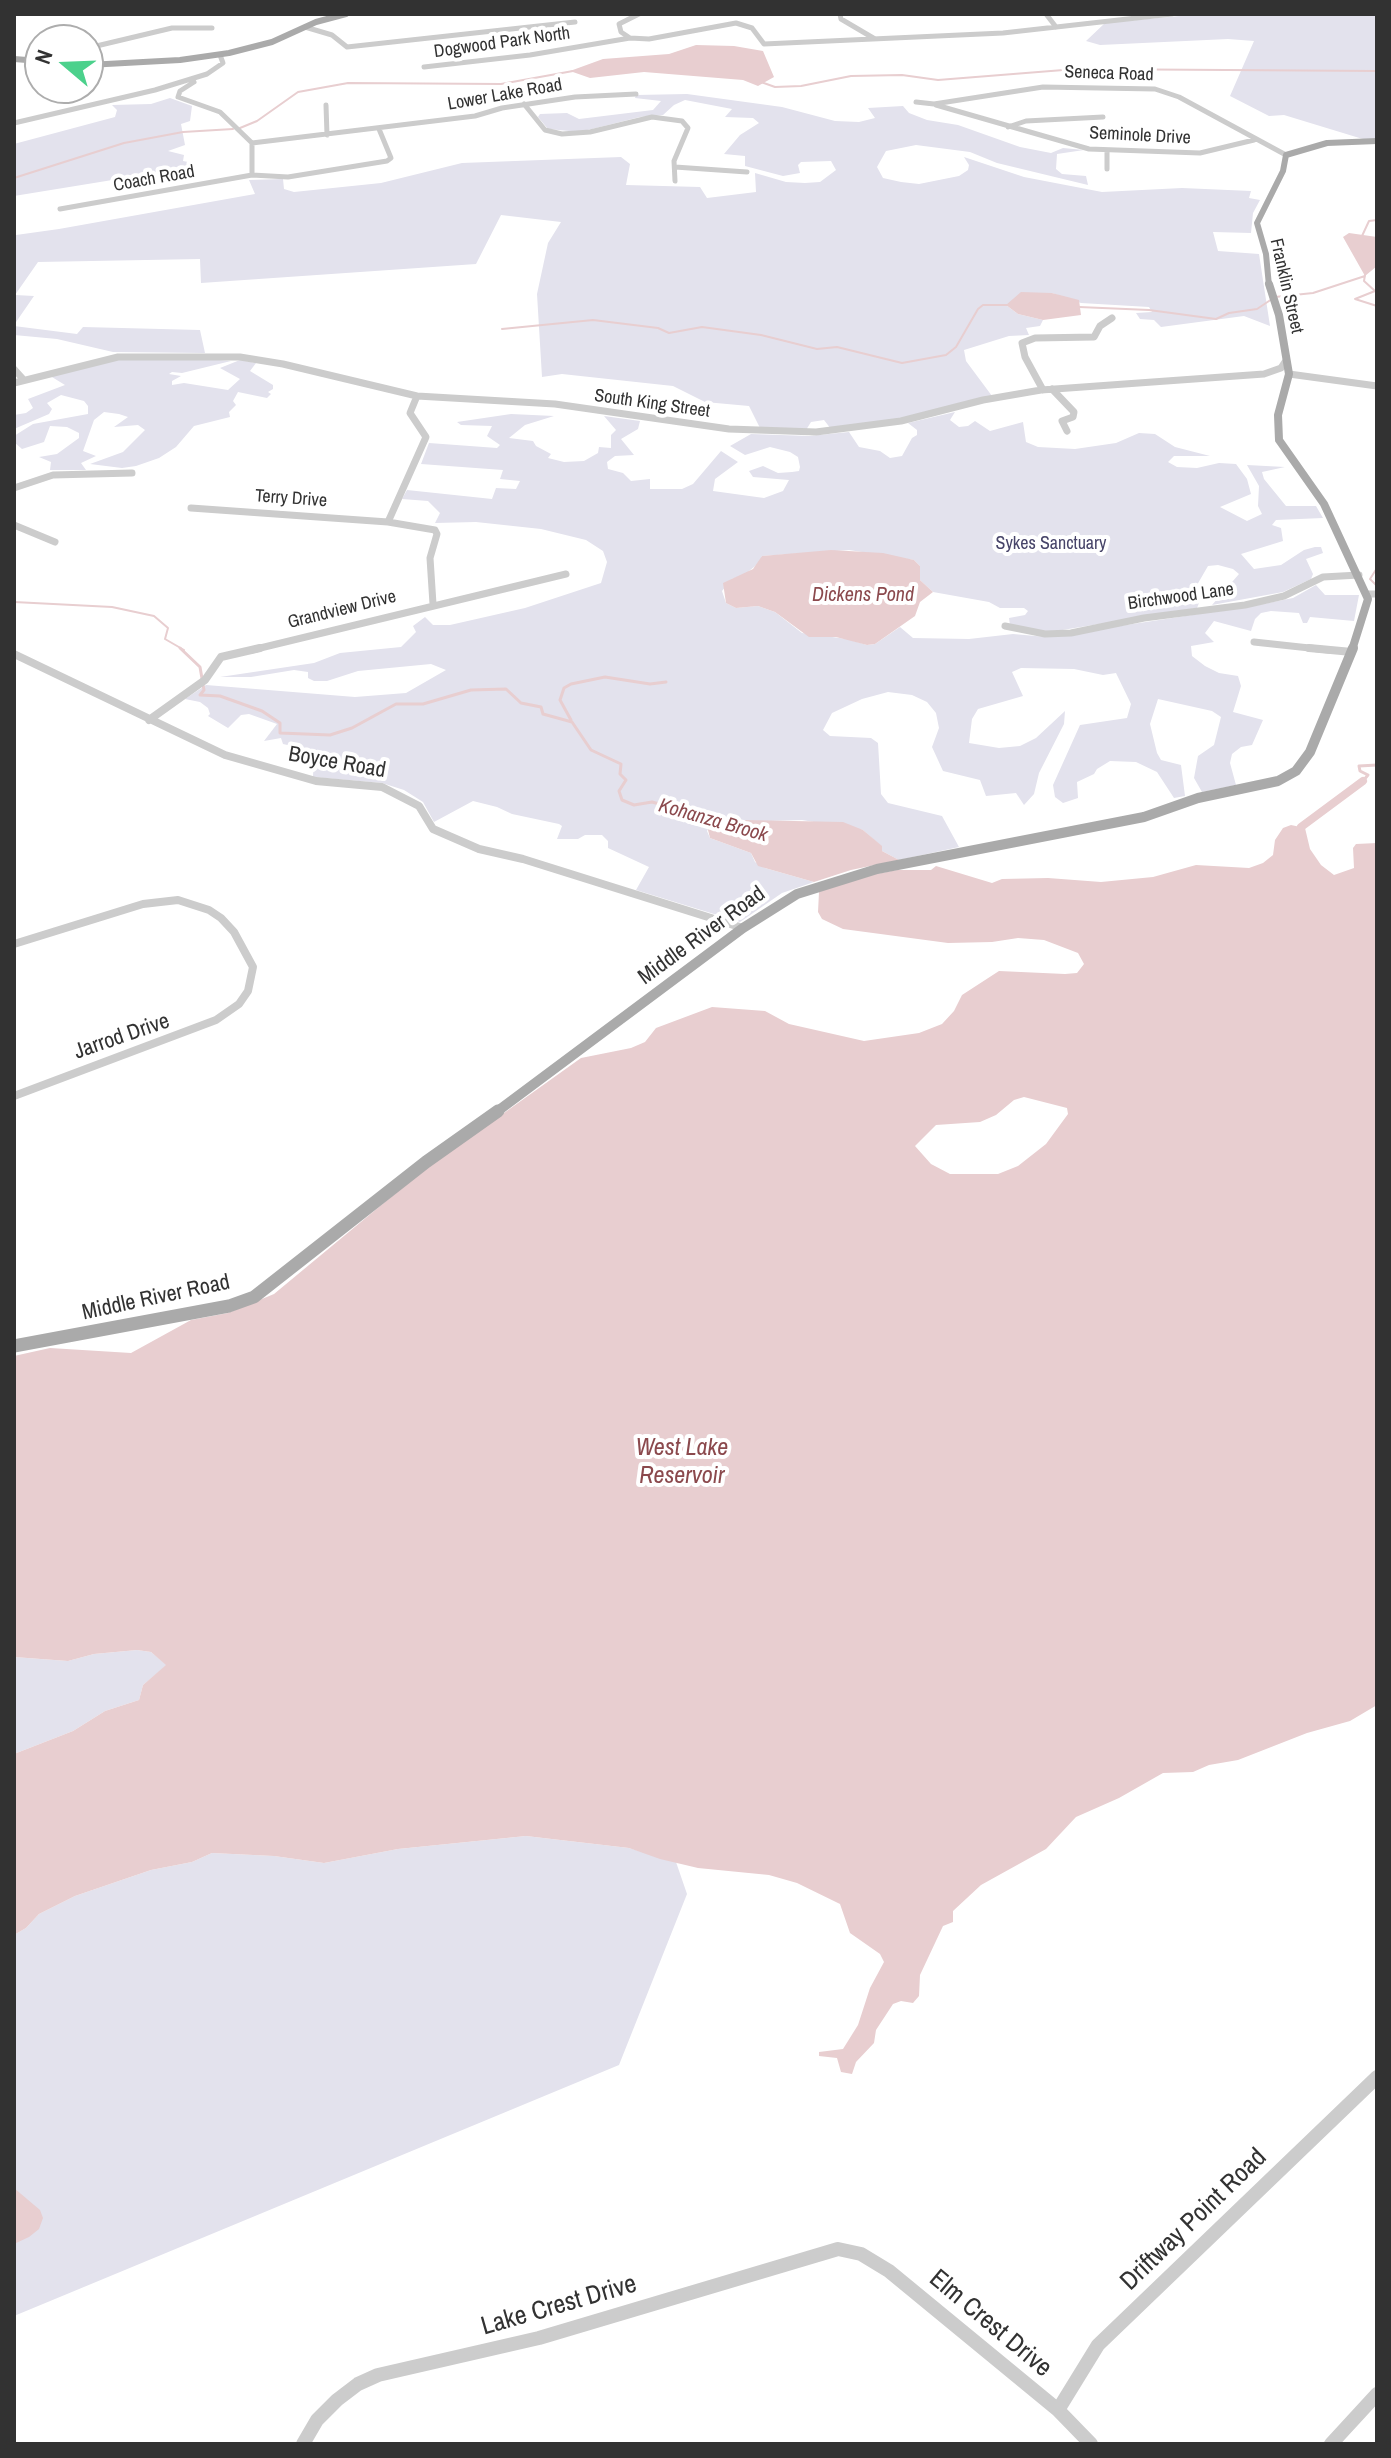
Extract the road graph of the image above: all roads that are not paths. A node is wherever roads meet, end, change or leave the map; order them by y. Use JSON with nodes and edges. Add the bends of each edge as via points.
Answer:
{"nodes":[{"id":1,"x":346,"y":14,"type":"edge"},
{"id":2,"x":639,"y":14,"type":"edge"},
{"id":3,"x":840,"y":14,"type":"edge"},
{"id":4,"x":1046,"y":14,"type":"edge"},
{"id":5,"x":1172,"y":14,"type":"edge"},
{"id":6,"x":575,"y":22,"type":"dead end"},
{"id":7,"x":305,"y":27,"type":"junction"},
{"id":8,"x":1056,"y":27,"type":"junction"},
{"id":9,"x":212,"y":28,"type":"dead end"},
{"id":10,"x":630,"y":38,"type":"junction"},
{"id":11,"x":876,"y":39,"type":"junction"},
{"id":12,"x":104,"y":42,"type":"edge"},
{"id":13,"x":220,"y":55,"type":"junction"},
{"id":14,"x":104,"y":64,"type":"edge"},
{"id":15,"x":424,"y":67,"type":"dead end"},
{"id":16,"x":207,"y":74,"type":"junction"},
{"id":17,"x":636,"y":94,"type":"dead end"},
{"id":18,"x":916,"y":102,"type":"dead end"},
{"id":19,"x":524,"y":104,"type":"junction"},
{"id":20,"x":934,"y":104,"type":"junction"},
{"id":21,"x":326,"y":105,"type":"dead end"},
{"id":22,"x":1103,"y":117,"type":"dead end"},
{"id":23,"x":14,"y":123,"type":"edge"},
{"id":24,"x":1008,"y":127,"type":"junction"},
{"id":25,"x":379,"y":129,"type":"junction"},
{"id":26,"x":327,"y":135,"type":"junction"},
{"id":27,"x":1254,"y":140,"type":"junction"},
{"id":28,"x":1377,"y":141,"type":"edge"},
{"id":29,"x":252,"y":143,"type":"junction"},
{"id":30,"x":1107,"y":150,"type":"junction"},
{"id":31,"x":1286,"y":155,"type":"junction"},
{"id":32,"x":675,"y":167,"type":"junction"},
{"id":33,"x":1107,"y":169,"type":"dead end"},
{"id":34,"x":747,"y":172,"type":"dead end"},
{"id":35,"x":252,"y":175,"type":"junction"},
{"id":36,"x":675,"y":181,"type":"dead end"},
{"id":37,"x":60,"y":209,"type":"dead end"},
{"id":38,"x":1112,"y":318,"type":"dead end"},
{"id":39,"x":1285,"y":362,"type":"junction"},
{"id":40,"x":14,"y":369,"type":"edge"},
{"id":41,"x":1289,"y":374,"type":"junction"},
{"id":42,"x":23,"y":379,"type":"junction"},
{"id":43,"x":14,"y":383,"type":"edge"},
{"id":44,"x":1377,"y":386,"type":"edge"},
{"id":45,"x":1052,"y":389,"type":"junction"},
{"id":46,"x":1043,"y":390,"type":"junction"},
{"id":47,"x":417,"y":396,"type":"junction"},
{"id":48,"x":1067,"y":431,"type":"dead end"},
{"id":49,"x":132,"y":473,"type":"dead end"},
{"id":50,"x":14,"y":488,"type":"edge"},
{"id":51,"x":191,"y":508,"type":"dead end"},
{"id":52,"x":388,"y":522,"type":"junction"},
{"id":53,"x":14,"y":525,"type":"edge"},
{"id":54,"x":55,"y":542,"type":"dead end"},
{"id":55,"x":566,"y":574,"type":"dead end"},
{"id":56,"x":1359,"y":575,"type":"junction"},
{"id":57,"x":1373,"y":594,"type":"edge"},
{"id":58,"x":433,"y":604,"type":"junction"},
{"id":59,"x":1005,"y":626,"type":"dead end"},
{"id":60,"x":1254,"y":642,"type":"dead end"},
{"id":61,"x":1352,"y":652,"type":"junction"},
{"id":62,"x":14,"y":654,"type":"edge"},
{"id":63,"x":149,"y":720,"type":"junction"},
{"id":64,"x":743,"y":928,"type":"junction"},
{"id":65,"x":14,"y":944,"type":"edge"},
{"id":66,"x":14,"y":1096,"type":"edge"},
{"id":67,"x":14,"y":1346,"type":"edge"},
{"id":68,"x":1377,"y":2077,"type":"edge"},
{"id":69,"x":852,"y":2250,"type":"joint"},
{"id":70,"x":1377,"y":2394,"type":"edge"},
{"id":71,"x":1058,"y":2410,"type":"junction"},
{"id":72,"x":303,"y":2444,"type":"edge"},
{"id":73,"x":1091,"y":2444,"type":"edge"},
{"id":74,"x":1331,"y":2444,"type":"edge"}],
"edges":[{"from":1,"to":7,"type":"main road"},
{"from":2,"to":10,"type":"street","via":[[619,24]]},
{"from":3,"to":11,"type":"street"},
{"from":4,"to":8,"type":"street"},
{"from":5,"to":8,"type":"street"},
{"from":6,"to":7,"type":"street","via":[[347,47],[332,35]]},
{"from":7,"to":13,"type":"main road"},
{"from":8,"to":11,"type":"street"},
{"from":9,"to":12,"type":"street","via":[[172,28]]},
{"from":10,"to":11,"type":"street","name":"Dogwood Park North","via":[[736,23],[752,28],[764,44]]},
{"from":10,"to":15,"type":"street","name":"Dogwood Park North"},
{"from":13,"to":14,"type":"main road"},
{"from":13,"to":16,"type":"street","via":[[223,63]]},
{"from":16,"to":23,"type":"street"},
{"from":16,"to":29,"type":"street","via":[[178,97],[220,112]]},
{"from":17,"to":19,"type":"street","name":"Lower Lake Road"},
{"from":18,"to":20,"type":"street","name":"Seneca Road"},
{"from":19,"to":25,"type":"street","name":"Lower Lake Road"},
{"from":19,"to":32,"type":"street","via":[[545,130],[562,134],[652,117],[682,121],[688,128]]},
{"from":20,"to":24,"type":"street","name":"Seminole Drive"},
{"from":20,"to":27,"type":"street","name":"Seneca Road","via":[[1043,87],[1155,89]]},
{"from":21,"to":26,"type":"street"},
{"from":22,"to":24,"type":"street","via":[[1026,121]]},
{"from":24,"to":30,"type":"street","name":"Seminole Drive","via":[[1063,144]]},
{"from":25,"to":26,"type":"street","name":"Lower Lake Road"},
{"from":25,"to":35,"type":"street","name":"Coach Road","via":[[391,158],[387,161],[272,179]]},
{"from":26,"to":29,"type":"street","name":"Lower Lake Road"},
{"from":27,"to":30,"type":"street","name":"Seminole Drive","via":[[1200,153]]},
{"from":27,"to":31,"type":"street","name":"Seneca Road"},
{"from":28,"to":31,"type":"main road","via":[[1327,143]]},
{"from":29,"to":35,"type":"street"},
{"from":30,"to":33,"type":"street"},
{"from":31,"to":39,"type":"main road","name":"Franklin Street","via":[[1257,223]]},
{"from":32,"to":34,"type":"street"},
{"from":32,"to":36,"type":"street"},
{"from":35,"to":37,"type":"street","name":"Coach Road"},
{"from":38,"to":46,"type":"street","via":[[1094,337],[1022,343]]},
{"from":39,"to":41,"type":"main road","name":"Franklin Street"},
{"from":39,"to":45,"type":"street","name":"South King Street","via":[[1264,374]]},
{"from":40,"to":42,"type":"street"},
{"from":41,"to":44,"type":"street"},
{"from":41,"to":56,"type":"main road","via":[[1277,421],[1279,440],[1324,504]]},
{"from":42,"to":43,"type":"street","name":"South King Street"},
{"from":42,"to":47,"type":"street","name":"South King Street","via":[[118,357],[226,357],[270,361]]},
{"from":45,"to":46,"type":"street","name":"South King Street"},
{"from":45,"to":48,"type":"street","via":[[1074,412],[1062,421]]},
{"from":46,"to":47,"type":"street","name":"South King Street","via":[[901,421],[804,432],[729,429],[555,404]]},
{"from":47,"to":52,"type":"street","via":[[410,413],[426,437]]},
{"from":49,"to":50,"type":"street","via":[[53,475]]},
{"from":51,"to":52,"type":"street","name":"Terry Drive"},
{"from":52,"to":58,"type":"street","name":"Terry Drive","via":[[435,530],[430,558]]},
{"from":53,"to":54,"type":"street"},
{"from":55,"to":58,"type":"street","name":"Grandview Drive"},
{"from":56,"to":57,"type":"main road"},
{"from":56,"to":59,"type":"street","name":"Birchwood Lane","via":[[1323,577],[1284,596],[1245,605],[1071,633],[1031,633]]},
{"from":57,"to":61,"type":"main road","name":"Middle River Road"},
{"from":58,"to":63,"type":"street","name":"Grandview Drive","via":[[221,657],[205,680]]},
{"from":60,"to":61,"type":"street"},
{"from":61,"to":64,"type":"main road","name":"Middle River Road","via":[[1310,752],[1287,777],[1134,819],[851,875],[791,897]]},
{"from":62,"to":63,"type":"street","name":"Boyce Road"},
{"from":63,"to":64,"type":"street","name":"Boyce Road","via":[[225,755],[280,772],[403,794],[419,806],[433,829],[479,849]]},
{"from":64,"to":67,"type":"main road","name":"Middle River Road","via":[[426,1162],[254,1297]]},
{"from":65,"to":66,"type":"street","name":"Jarrod Drive","via":[[143,904],[178,900],[221,918],[253,967],[252,982],[239,1004],[198,1029]]},
{"from":68,"to":71,"type":"street","name":"Driftway Point Road","via":[[1098,2345]]},
{"from":69,"to":71,"type":"street","name":"Elm Crest Drive","via":[[889,2271]]},
{"from":69,"to":72,"type":"street","name":"Lake Crest Drive","via":[[821,2252],[539,2338],[378,2375],[337,2400]]},
{"from":70,"to":74,"type":"street"},
{"from":71,"to":73,"type":"street","name":"Elm Crest Drive"}]}
